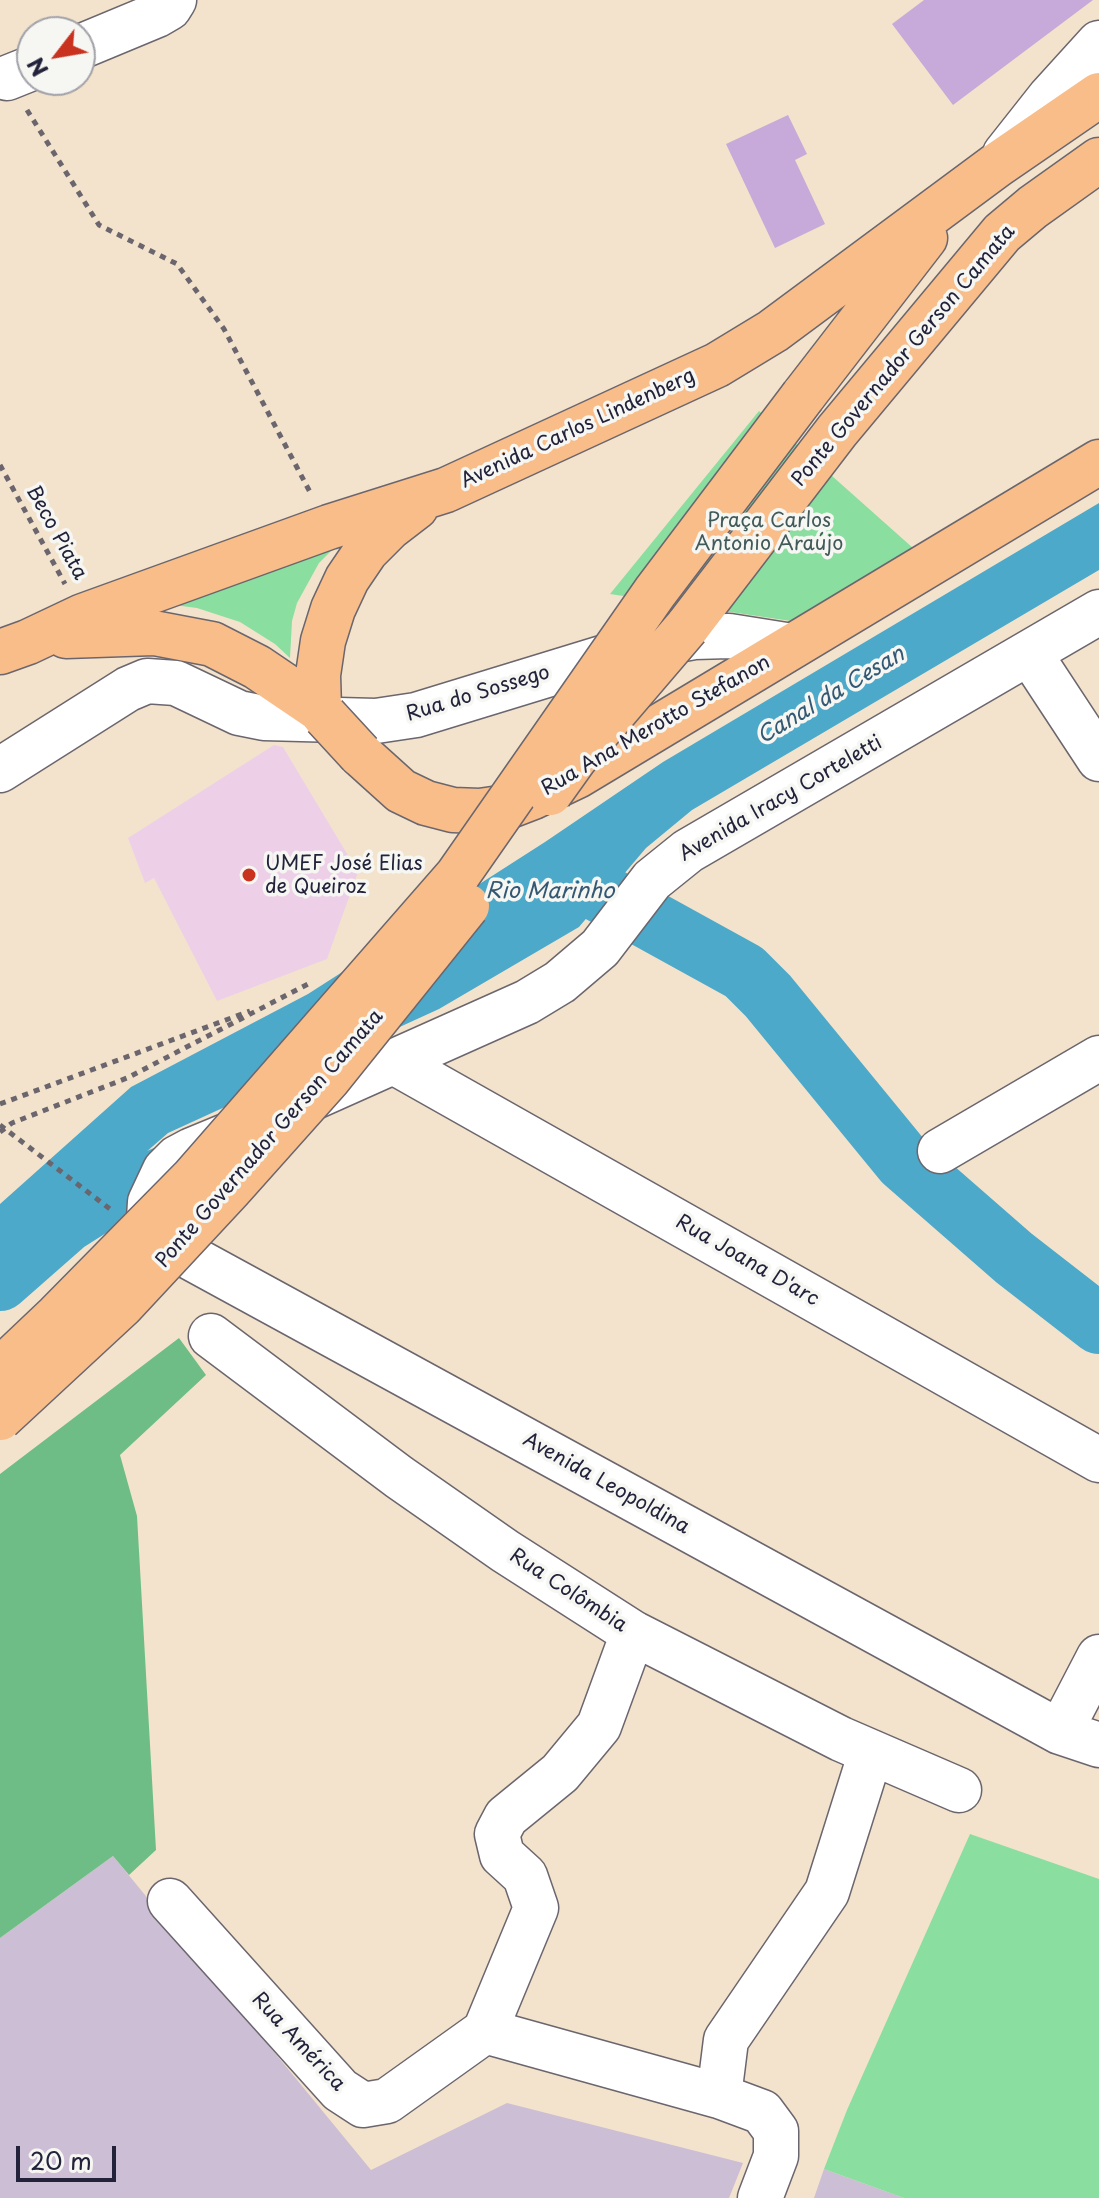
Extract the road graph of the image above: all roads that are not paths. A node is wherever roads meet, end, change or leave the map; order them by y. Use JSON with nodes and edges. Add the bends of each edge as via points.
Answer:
{"nodes":[{"id":1,"x":174,"y":0,"type":"edge"},
{"id":2,"x":96,"y":40,"type":"edge"},
{"id":3,"x":1099,"y":43,"type":"edge"},
{"id":4,"x":1099,"y":95,"type":"edge"},
{"id":5,"x":1099,"y":160,"type":"edge"},
{"id":6,"x":997,"y":165,"type":"junction"},
{"id":7,"x":1099,"y":462,"type":"edge"},
{"id":8,"x":446,"y":490,"type":"junction"},
{"id":9,"x":1099,"y":612,"type":"edge"},
{"id":10,"x":792,"y":646,"type":"junction"},
{"id":11,"x":14,"y":647,"type":"edge"},
{"id":12,"x":1030,"y":654,"type":"junction"},
{"id":13,"x":322,"y":712,"type":"junction"},
{"id":14,"x":1099,"y":759,"type":"edge"},
{"id":15,"x":0,"y":770,"type":"edge"},
{"id":16,"x":1099,"y":1058,"type":"edge"},
{"id":17,"x":394,"y":1062,"type":"junction"},
{"id":18,"x":940,"y":1151,"type":"dead end"},
{"id":19,"x":137,"y":1227,"type":"joint"},
{"id":20,"x":211,"y":1336,"type":"dead end"},
{"id":21,"x":0,"y":1370,"type":"edge"},
{"id":22,"x":0,"y":1418,"type":"edge"},
{"id":23,"x":1099,"y":1460,"type":"edge"},
{"id":24,"x":633,"y":1633,"type":"junction"},
{"id":25,"x":1099,"y":1657,"type":"edge"},
{"id":26,"x":1079,"y":1739,"type":"edge"},
{"id":27,"x":871,"y":1752,"type":"junction"},
{"id":28,"x":959,"y":1790,"type":"dead end"},
{"id":29,"x":170,"y":1901,"type":"dead end"},
{"id":30,"x":485,"y":2031,"type":"junction"},
{"id":31,"x":719,"y":2096,"type":"junction"},
{"id":32,"x":760,"y":2198,"type":"edge"}],
"edges":[{"from":1,"to":2,"type":"street","via":[[157,15]]},
{"from":3,"to":6,"type":"street"},
{"from":4,"to":6,"type":"main road","name":"Avenida Carlos Lindenberg"},
{"from":5,"to":22,"type":"main road","name":"Ponte Governador Gerson Camata","bridge":true,"via":[[1002,233],[837,431],[687,627],[575,758],[455,923],[329,1078],[122,1305]]},
{"from":6,"to":8,"type":"main road","name":"Avenida Carlos Lindenberg","via":[[844,281],[717,365]]},
{"from":6,"to":21,"type":"main road","name":"Ponte Governador Gerson Camata","bridge":true,"via":[[942,215],[803,396],[655,592],[457,876],[193,1178]]},
{"from":7,"to":10,"type":"main road","name":"Rua Ana Merotto Stefanon"},
{"from":8,"to":11,"type":"main road","name":"Avenida Carlos Lindenberg","via":[[83,616]]},
{"from":8,"to":13,"type":"main road","via":[[390,527],[347,579],[323,641],[318,675]]},
{"from":9,"to":12,"type":"street","name":"Avenida Iracy Corteletti"},
{"from":10,"to":13,"type":"main road","name":"Rua Ana Merotto Stefanon","bridge":true,"via":[[577,776],[507,807],[480,811],[453,810],[401,791],[379,775]]},
{"from":10,"to":15,"type":"street","name":"Rua do Sossego","via":[[729,636],[638,647],[416,715],[376,721],[264,718],[239,713],[176,683],[147,681]]},
{"from":11,"to":13,"type":"main road","name":"Rua Ana Merotto Stefanon","via":[[63,637],[138,633],[186,638],[212,644],[257,667]]},
{"from":12,"to":14,"type":"street"},
{"from":12,"to":17,"type":"street","name":"Avenida Iracy Corteletti","via":[[688,851],[652,880],[580,966],[527,1002]]},
{"from":16,"to":18,"type":"street"},
{"from":17,"to":19,"type":"street","name":"Avenida Iracy Corteletti","via":[[177,1158],[150,1202],[149,1219]]},
{"from":17,"to":23,"type":"street","name":"Rua Joana D'arc"},
{"from":19,"to":26,"type":"street","name":"Avenida Leopoldina"},
{"from":20,"to":24,"type":"street","name":"Rua Colômbia","via":[[399,1477]]},
{"from":24,"to":27,"type":"street","name":"Rua Colômbia"},
{"from":24,"to":30,"type":"street","via":[[599,1726],[560,1773],[506,1817],[497,1834],[502,1855],[525,1876],[536,1908]]},
{"from":25,"to":26,"type":"street","name":"Avenida Leopoldina"},
{"from":27,"to":28,"type":"street","name":"Rua Colômbia"},
{"from":27,"to":31,"type":"street","via":[[827,1892],[726,2040]]},
{"from":29,"to":30,"type":"street","name":"Rua América","via":[[340,2090],[363,2105],[387,2101]]},
{"from":30,"to":31,"type":"street"},
{"from":31,"to":32,"type":"street","via":[[762,2112],[776,2131],[776,2156]]}]}
